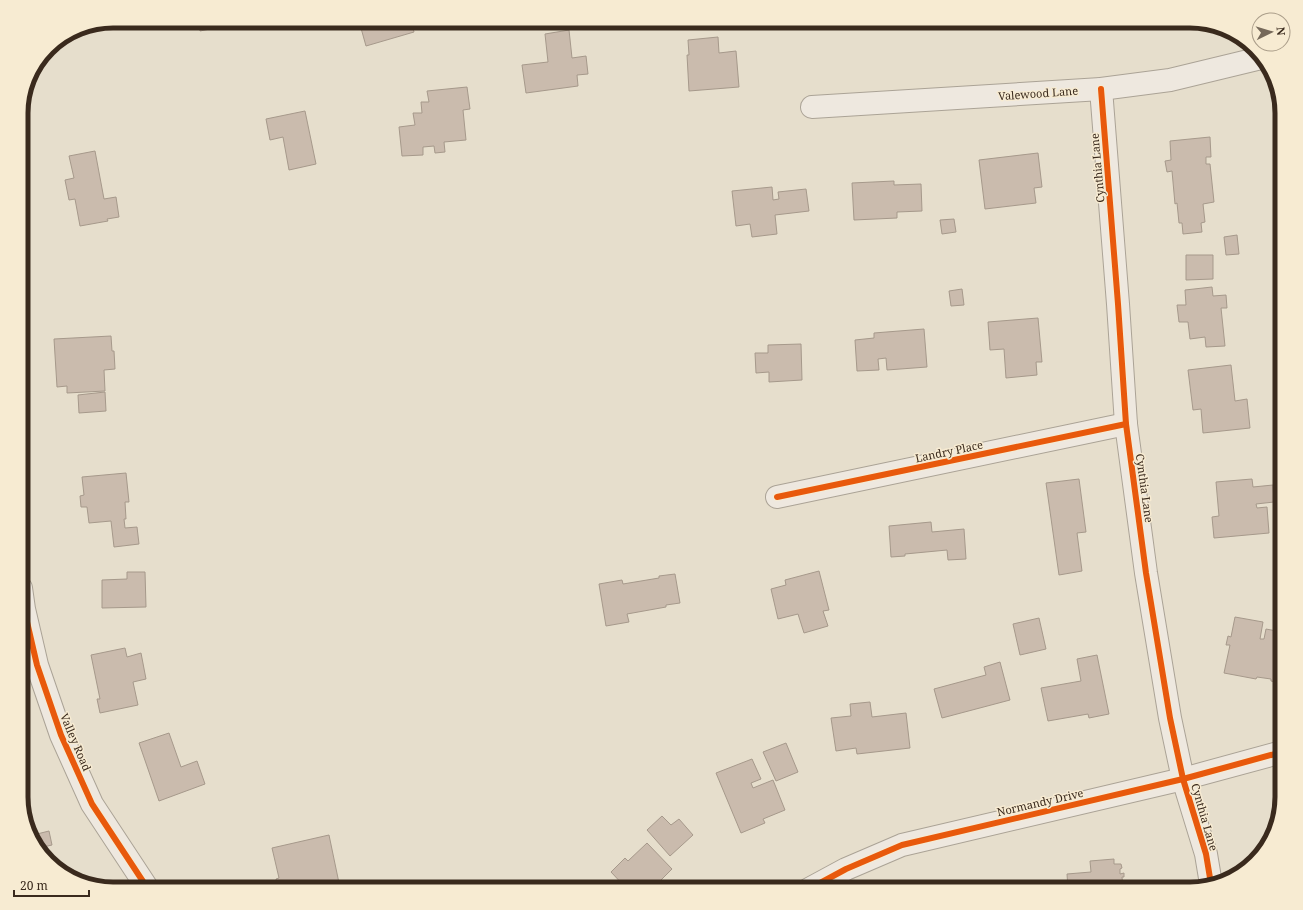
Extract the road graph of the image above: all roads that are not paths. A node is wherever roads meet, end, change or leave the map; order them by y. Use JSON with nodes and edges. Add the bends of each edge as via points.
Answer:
{"nodes":[{"id":1,"x":1256,"y":59,"type":"edge"},
{"id":2,"x":1101,"y":89,"type":"junction"},
{"id":3,"x":812,"y":107,"type":"dead end"},
{"id":4,"x":1126,"y":424,"type":"junction"},
{"id":5,"x":777,"y":497,"type":"dead end"},
{"id":6,"x":28,"y":657,"type":"edge"},
{"id":7,"x":29,"y":669,"type":"edge"},
{"id":8,"x":1275,"y":754,"type":"edge"},
{"id":9,"x":1183,"y":779,"type":"junction"},
{"id":10,"x":1210,"y":879,"type":"edge"},
{"id":11,"x":143,"y":882,"type":"edge"},
{"id":12,"x":822,"y":882,"type":"edge"}],
"edges":[{"from":1,"to":2,"type":"street","name":"Valewood Lane","via":[[1170,80]]},
{"from":2,"to":3,"type":"street","name":"Valewood Lane"},
{"from":2,"to":4,"type":"street","name":"Cynthia Lane"},
{"from":4,"to":5,"type":"street","name":"Landry Place"},
{"from":4,"to":9,"type":"street","name":"Cynthia Lane","via":[[1146,573],[1170,718]]},
{"from":6,"to":7,"type":"street","name":"Valley Road"},
{"from":7,"to":11,"type":"street","name":"Valley Road","via":[[92,804]]},
{"from":8,"to":9,"type":"street","name":"Normandy Drive"},
{"from":9,"to":10,"type":"street","name":"Cynthia Lane","via":[[1206,854]]},
{"from":9,"to":12,"type":"street","name":"Normandy Drive","via":[[902,845]]}]}
